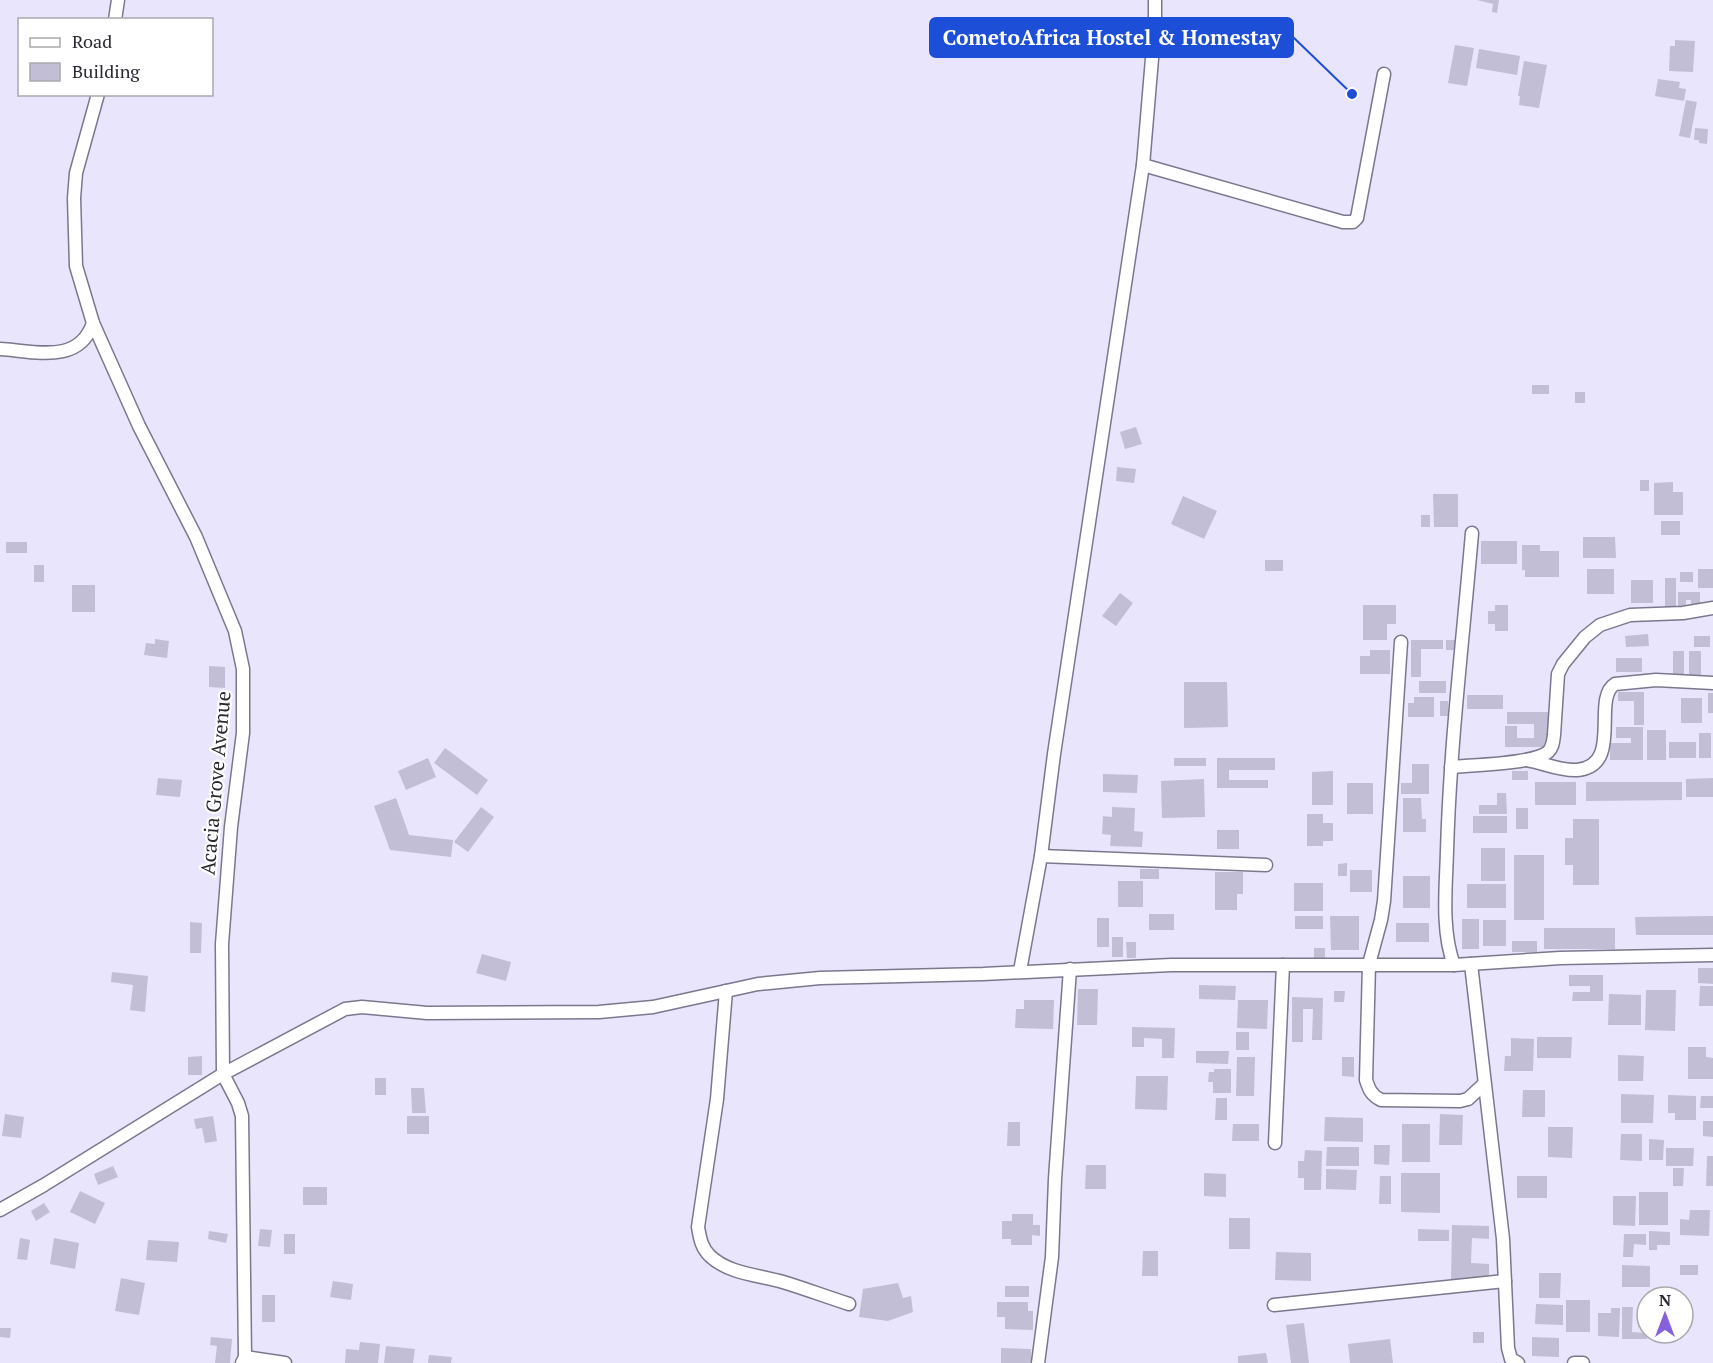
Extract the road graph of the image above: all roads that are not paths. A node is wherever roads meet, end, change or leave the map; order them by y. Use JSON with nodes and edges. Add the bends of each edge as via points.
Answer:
{"nodes":[{"id":1,"x":118,"y":0,"type":"edge"},
{"id":2,"x":1155,"y":0,"type":"edge"},
{"id":3,"x":115,"y":18,"type":"edge"},
{"id":4,"x":1384,"y":74,"type":"dead end"},
{"id":5,"x":97,"y":96,"type":"edge"},
{"id":6,"x":1143,"y":165,"type":"junction"},
{"id":7,"x":93,"y":323,"type":"junction"},
{"id":8,"x":0,"y":349,"type":"edge"},
{"id":9,"x":1472,"y":533,"type":"dead end"},
{"id":10,"x":1713,"y":609,"type":"edge"},
{"id":11,"x":1401,"y":642,"type":"dead end"},
{"id":12,"x":1713,"y":683,"type":"edge"},
{"id":13,"x":1525,"y":760,"type":"junction"},
{"id":14,"x":1451,"y":767,"type":"junction"},
{"id":15,"x":1041,"y":856,"type":"junction"},
{"id":16,"x":1266,"y":865,"type":"dead end"},
{"id":17,"x":1713,"y":955,"type":"edge"},
{"id":18,"x":1369,"y":964,"type":"junction"},
{"id":19,"x":1471,"y":964,"type":"junction"},
{"id":20,"x":1283,"y":965,"type":"junction"},
{"id":21,"x":1454,"y":965,"type":"junction"},
{"id":22,"x":1070,"y":969,"type":"junction"},
{"id":23,"x":1020,"y":971,"type":"junction"},
{"id":24,"x":726,"y":991,"type":"junction"},
{"id":25,"x":223,"y":1074,"type":"junction"},
{"id":26,"x":1484,"y":1084,"type":"junction"},
{"id":27,"x":1275,"y":1143,"type":"dead end"},
{"id":28,"x":0,"y":1210,"type":"edge"},
{"id":29,"x":1505,"y":1281,"type":"junction"},
{"id":30,"x":849,"y":1304,"type":"dead end"},
{"id":31,"x":1274,"y":1305,"type":"dead end"},
{"id":32,"x":243,"y":1360,"type":"edge"},
{"id":33,"x":285,"y":1363,"type":"edge"},
{"id":34,"x":1038,"y":1363,"type":"edge"},
{"id":35,"x":1518,"y":1363,"type":"edge"},
{"id":36,"x":1574,"y":1363,"type":"edge"},
{"id":37,"x":1583,"y":1363,"type":"edge"}],
"edges":[{"from":1,"to":3,"type":"street"},
{"from":2,"to":6,"type":"street"},
{"from":4,"to":6,"type":"street","via":[[1357,218],[1353,222]]},
{"from":5,"to":7,"type":"street","name":"Acacia Grove Avenue","via":[[76,173],[74,198],[76,267]]},
{"from":6,"to":15,"type":"street"},
{"from":7,"to":8,"type":"street","via":[[90,334],[70,350],[56,353]]},
{"from":7,"to":25,"type":"street","name":"Acacia Grove Avenue","via":[[139,426],[196,537],[235,631],[243,669],[243,733],[222,944]]},
{"from":9,"to":14,"type":"street"},
{"from":10,"to":13,"type":"street","via":[[1630,615],[1600,625],[1585,637],[1558,674],[1550,750]]},
{"from":11,"to":18,"type":"street","via":[[1384,901]]},
{"from":12,"to":13,"type":"street","via":[[1656,680],[1615,684],[1606,694],[1605,741],[1592,765],[1566,770]]},
{"from":13,"to":14,"type":"street"},
{"from":14,"to":21,"type":"street","via":[[1446,907]]},
{"from":15,"to":16,"type":"street"},
{"from":15,"to":23,"type":"street"},
{"from":17,"to":19,"type":"street"},
{"from":18,"to":20,"type":"street"},
{"from":18,"to":21,"type":"street"},
{"from":18,"to":26,"type":"street","via":[[1366,1080],[1375,1097],[1460,1101]]},
{"from":19,"to":21,"type":"street"},
{"from":19,"to":26,"type":"street"},
{"from":20,"to":22,"type":"street"},
{"from":20,"to":27,"type":"street"},
{"from":22,"to":23,"type":"street"},
{"from":22,"to":34,"type":"street","via":[[1052,1257]]},
{"from":23,"to":24,"type":"street","via":[[820,978]]},
{"from":24,"to":25,"type":"street","via":[[653,1007],[599,1012],[427,1013],[345,1009]]},
{"from":24,"to":30,"type":"street","via":[[717,1099],[698,1227],[701,1245],[722,1264]]},
{"from":25,"to":28,"type":"street"},
{"from":25,"to":32,"type":"street","name":"Acacia Grove Avenue","via":[[242,1116]]},
{"from":26,"to":29,"type":"street"},
{"from":29,"to":31,"type":"street"},
{"from":29,"to":35,"type":"street","via":[[1508,1348],[1511,1359]]},
{"from":32,"to":33,"type":"street"},
{"from":36,"to":37,"type":"street"}]}
